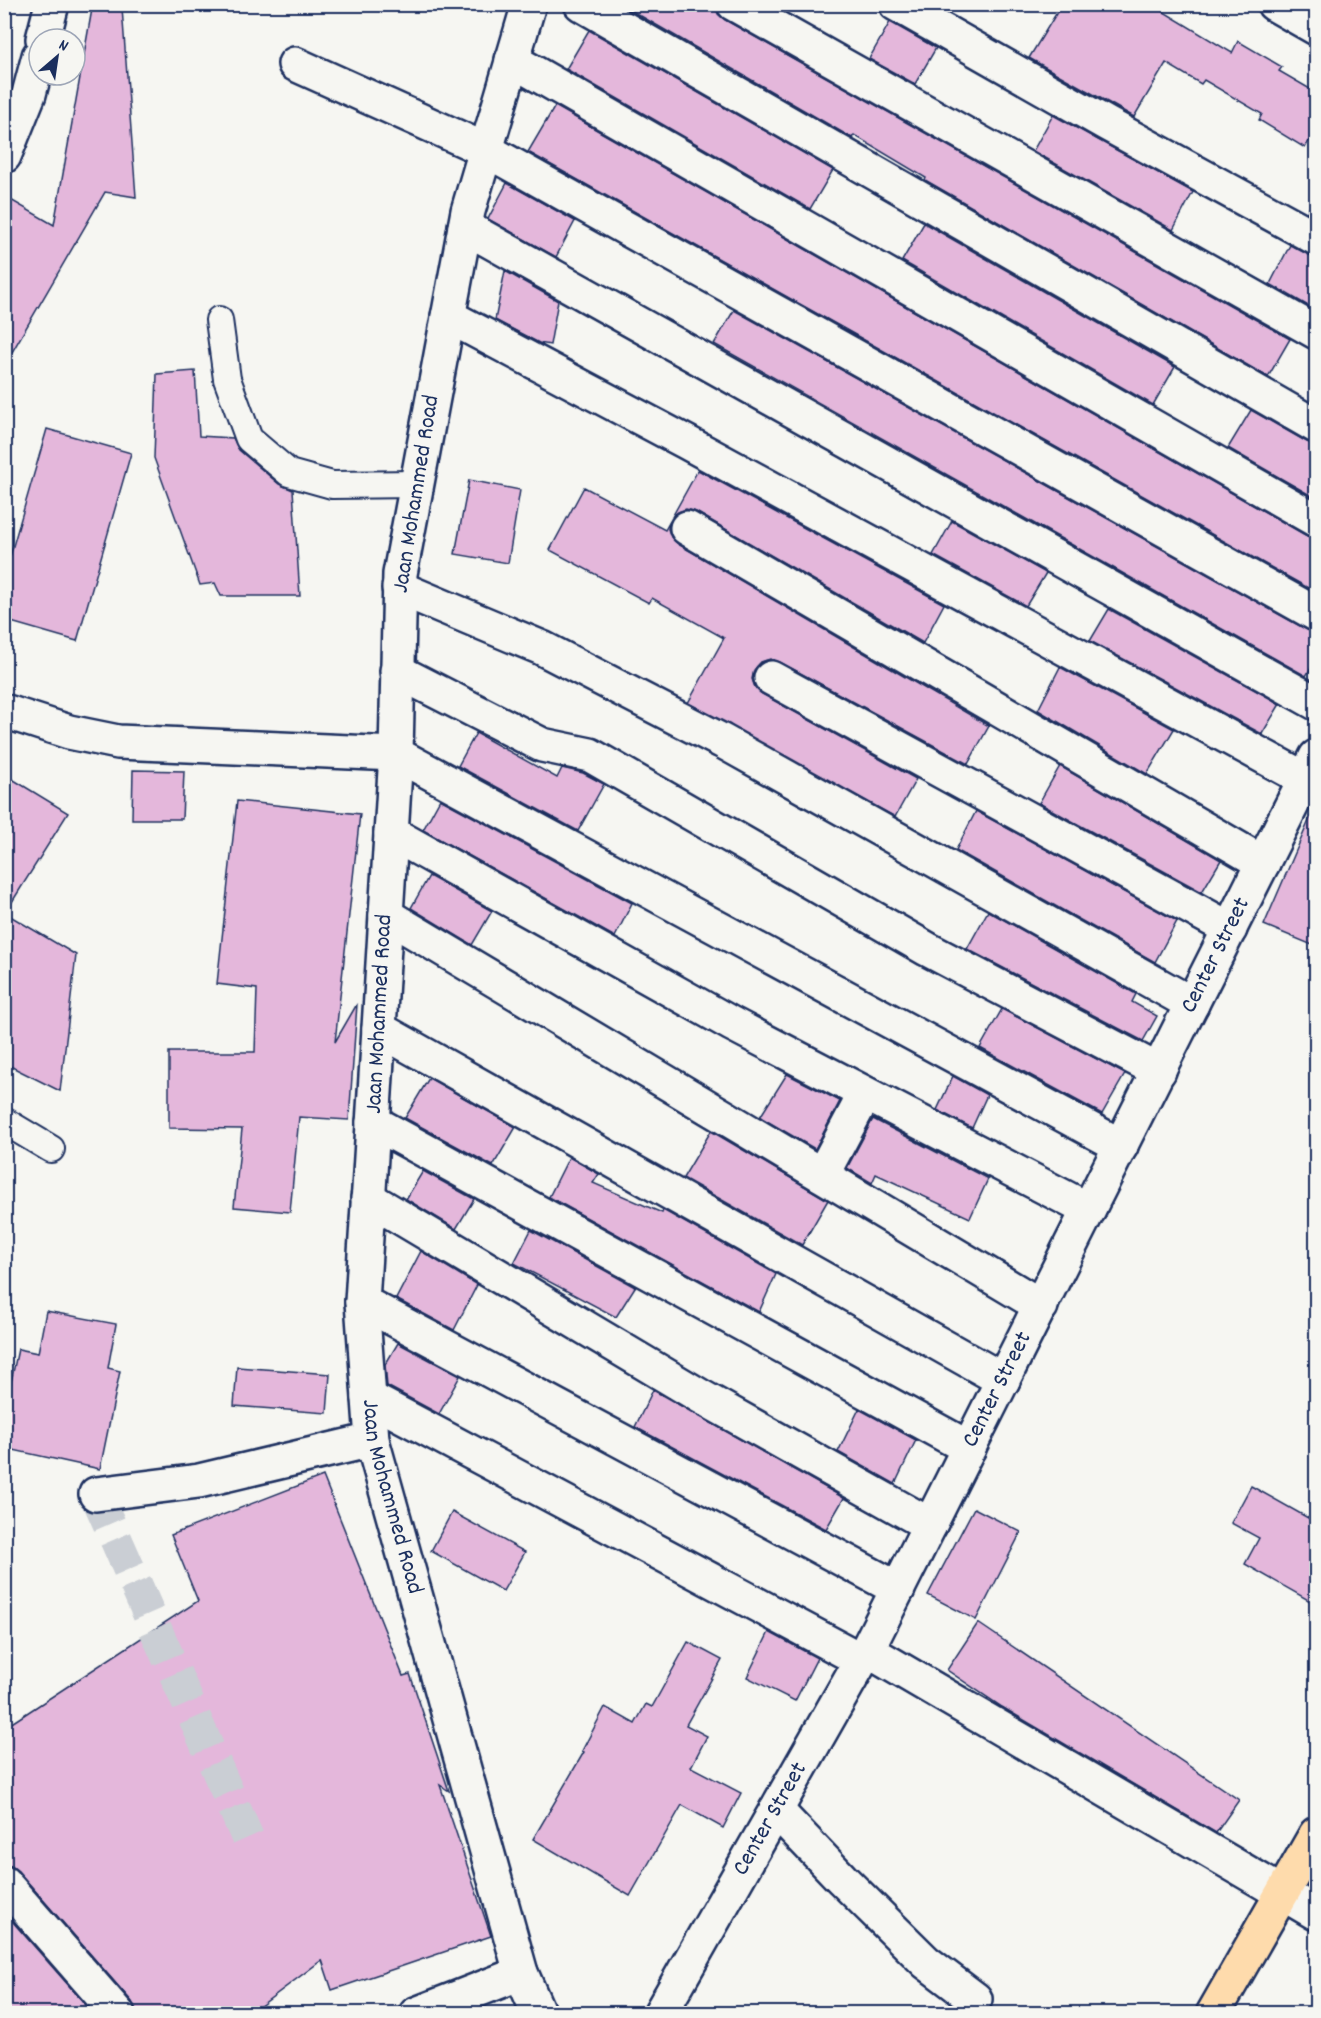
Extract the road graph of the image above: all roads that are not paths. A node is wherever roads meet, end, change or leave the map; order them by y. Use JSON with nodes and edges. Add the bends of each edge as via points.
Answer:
{"nodes":[{"id":1,"x":52,"y":4,"type":"edge"},
{"id":2,"x":529,"y":4,"type":"edge"},
{"id":3,"x":581,"y":4,"type":"edge"},
{"id":4,"x":734,"y":4,"type":"edge"},
{"id":5,"x":896,"y":4,"type":"edge"},
{"id":6,"x":1274,"y":4,"type":"edge"},
{"id":7,"x":46,"y":27,"type":"edge"},
{"id":8,"x":1317,"y":28,"type":"edge"},
{"id":9,"x":512,"y":60,"type":"junction"},
{"id":10,"x":296,"y":64,"type":"dead end"},
{"id":11,"x":32,"y":87,"type":"edge"},
{"id":12,"x":486,"y":150,"type":"junction"},
{"id":13,"x":4,"y":156,"type":"edge"},
{"id":14,"x":465,"y":227,"type":"junction"},
{"id":15,"x":1317,"y":238,"type":"edge"},
{"id":16,"x":448,"y":316,"type":"junction"},
{"id":17,"x":219,"y":320,"type":"dead end"},
{"id":18,"x":1317,"y":332,"type":"edge"},
{"id":19,"x":1317,"y":426,"type":"edge"},
{"id":20,"x":416,"y":484,"type":"junction"},
{"id":21,"x":1317,"y":520,"type":"edge"},
{"id":22,"x":687,"y":528,"type":"dead end"},
{"id":23,"x":399,"y":588,"type":"junction"},
{"id":24,"x":1317,"y":614,"type":"edge"},
{"id":25,"x":397,"y":671,"type":"junction"},
{"id":26,"x":771,"y":678,"type":"dead end"},
{"id":27,"x":1317,"y":704,"type":"edge"},
{"id":28,"x":4,"y":711,"type":"edge"},
{"id":29,"x":396,"y":754,"type":"junction"},
{"id":30,"x":1311,"y":768,"type":"edge"},
{"id":31,"x":391,"y":833,"type":"junction"},
{"id":32,"x":1263,"y":863,"type":"junction"},
{"id":33,"x":386,"y":915,"type":"junction"},
{"id":34,"x":1230,"y":929,"type":"junction"},
{"id":35,"x":1192,"y":1004,"type":"junction"},
{"id":36,"x":379,"y":1029,"type":"junction"},
{"id":37,"x":1159,"y":1071,"type":"junction"},
{"id":38,"x":865,"y":1094,"type":"junction"},
{"id":39,"x":4,"y":1121,"type":"edge"},
{"id":40,"x":373,"y":1122,"type":"junction"},
{"id":41,"x":1121,"y":1146,"type":"junction"},
{"id":42,"x":51,"y":1149,"type":"dead end"},
{"id":43,"x":822,"y":1175,"type":"junction"},
{"id":44,"x":368,"y":1198,"type":"junction"},
{"id":45,"x":1089,"y":1210,"type":"junction"},
{"id":46,"x":362,"y":1302,"type":"junction"},
{"id":47,"x":1041,"y":1305,"type":"junction"},
{"id":48,"x":1003,"y":1380,"type":"junction"},
{"id":49,"x":369,"y":1398,"type":"junction"},
{"id":50,"x":372,"y":1440,"type":"junction"},
{"id":51,"x":969,"y":1448,"type":"junction"},
{"id":52,"x":107,"y":1493,"type":"dead end"},
{"id":53,"x":930,"y":1526,"type":"junction"},
{"id":54,"x":898,"y":1589,"type":"junction"},
{"id":55,"x":864,"y":1655,"type":"junction"},
{"id":56,"x":776,"y":1810,"type":"junction"},
{"id":57,"x":1317,"y":1834,"type":"edge"},
{"id":58,"x":4,"y":1883,"type":"edge"},
{"id":59,"x":1283,"y":1893,"type":"junction"},
{"id":60,"x":1317,"y":1913,"type":"edge"},
{"id":61,"x":521,"y":1973,"type":"junction"},
{"id":62,"x":975,"y":1999,"type":"dead end"},
{"id":63,"x":118,"y":2013,"type":"edge"},
{"id":64,"x":416,"y":2013,"type":"edge"},
{"id":65,"x":539,"y":2013,"type":"edge"},
{"id":66,"x":660,"y":2013,"type":"edge"},
{"id":67,"x":1213,"y":2013,"type":"edge"}],
"edges":[{"from":1,"to":7,"type":"street"},
{"from":2,"to":9,"type":"street","name":"Jaan Mohammed Road"},
{"from":3,"to":19,"type":"street"},
{"from":4,"to":18,"type":"street"},
{"from":5,"to":15,"type":"street"},
{"from":6,"to":8,"type":"street"},
{"from":9,"to":12,"type":"street","name":"Jaan Mohammed Road"},
{"from":9,"to":21,"type":"street"},
{"from":10,"to":12,"type":"street"},
{"from":11,"to":13,"type":"street"},
{"from":12,"to":14,"type":"street","name":"Jaan Mohammed Road"},
{"from":12,"to":24,"type":"street"},
{"from":14,"to":16,"type":"street","name":"Jaan Mohammed Road"},
{"from":14,"to":27,"type":"street"},
{"from":16,"to":20,"type":"street","name":"Jaan Mohammed Road"},
{"from":16,"to":30,"type":"street"},
{"from":17,"to":20,"type":"lane","via":[[226,379],[249,439],[289,473],[332,485]]},
{"from":20,"to":23,"type":"street","name":"Jaan Mohammed Road"},
{"from":22,"to":32,"type":"street"},
{"from":23,"to":25,"type":"street","name":"Jaan Mohammed Road"},
{"from":23,"to":35,"type":"street","via":[[542,648],[722,741]]},
{"from":25,"to":29,"type":"street","name":"Jaan Mohammed Road"},
{"from":25,"to":37,"type":"street","via":[[542,746],[590,755],[927,950]]},
{"from":26,"to":34,"type":"street"},
{"from":28,"to":29,"type":"street","via":[[69,732],[118,742]]},
{"from":29,"to":31,"type":"street","name":"Jaan Mohammed Road"},
{"from":29,"to":41,"type":"street"},
{"from":30,"to":32,"type":"street","name":"Center Street"},
{"from":31,"to":33,"type":"street","name":"Jaan Mohammed Road"},
{"from":31,"to":38,"type":"street","via":[[722,1019]]},
{"from":32,"to":34,"type":"street","name":"Center Street"},
{"from":33,"to":36,"type":"street","name":"Jaan Mohammed Road"},
{"from":33,"to":43,"type":"street"},
{"from":34,"to":35,"type":"street","name":"Center Street"},
{"from":35,"to":37,"type":"street","name":"Center Street"},
{"from":36,"to":40,"type":"street","name":"Jaan Mohammed Road"},
{"from":36,"to":48,"type":"street"},
{"from":37,"to":41,"type":"street","name":"Center Street"},
{"from":38,"to":43,"type":"street"},
{"from":38,"to":45,"type":"street"},
{"from":39,"to":42,"type":"lane"},
{"from":40,"to":44,"type":"street","name":"Jaan Mohammed Road"},
{"from":40,"to":51,"type":"street"},
{"from":41,"to":45,"type":"street","name":"Center Street"},
{"from":43,"to":47,"type":"street"},
{"from":44,"to":46,"type":"street","name":"Jaan Mohammed Road"},
{"from":44,"to":53,"type":"street","via":[[700,1396]]},
{"from":45,"to":47,"type":"street","name":"Center Street"},
{"from":46,"to":49,"type":"street","name":"Jaan Mohammed Road"},
{"from":46,"to":54,"type":"street"},
{"from":47,"to":48,"type":"street","name":"Center Street"},
{"from":48,"to":51,"type":"street","name":"Center Street"},
{"from":49,"to":50,"type":"street","name":"Jaan Mohammed Road"},
{"from":49,"to":55,"type":"street"},
{"from":50,"to":52,"type":"street","via":[[199,1481]]},
{"from":50,"to":61,"type":"street","name":"Jaan Mohammed Road"},
{"from":51,"to":53,"type":"street","name":"Center Street"},
{"from":53,"to":54,"type":"street","name":"Center Street"},
{"from":54,"to":55,"type":"street","name":"Center Street"},
{"from":55,"to":56,"type":"street","name":"Center Street"},
{"from":55,"to":59,"type":"street"},
{"from":56,"to":62,"type":"street","via":[[926,1962]]},
{"from":56,"to":66,"type":"street","name":"Center Street"},
{"from":57,"to":59,"type":"main road"},
{"from":58,"to":63,"type":"street"},
{"from":59,"to":60,"type":"street"},
{"from":59,"to":67,"type":"main road"},
{"from":61,"to":64,"type":"street"},
{"from":61,"to":65,"type":"street","name":"Jaan Mohammed Road"}]}
